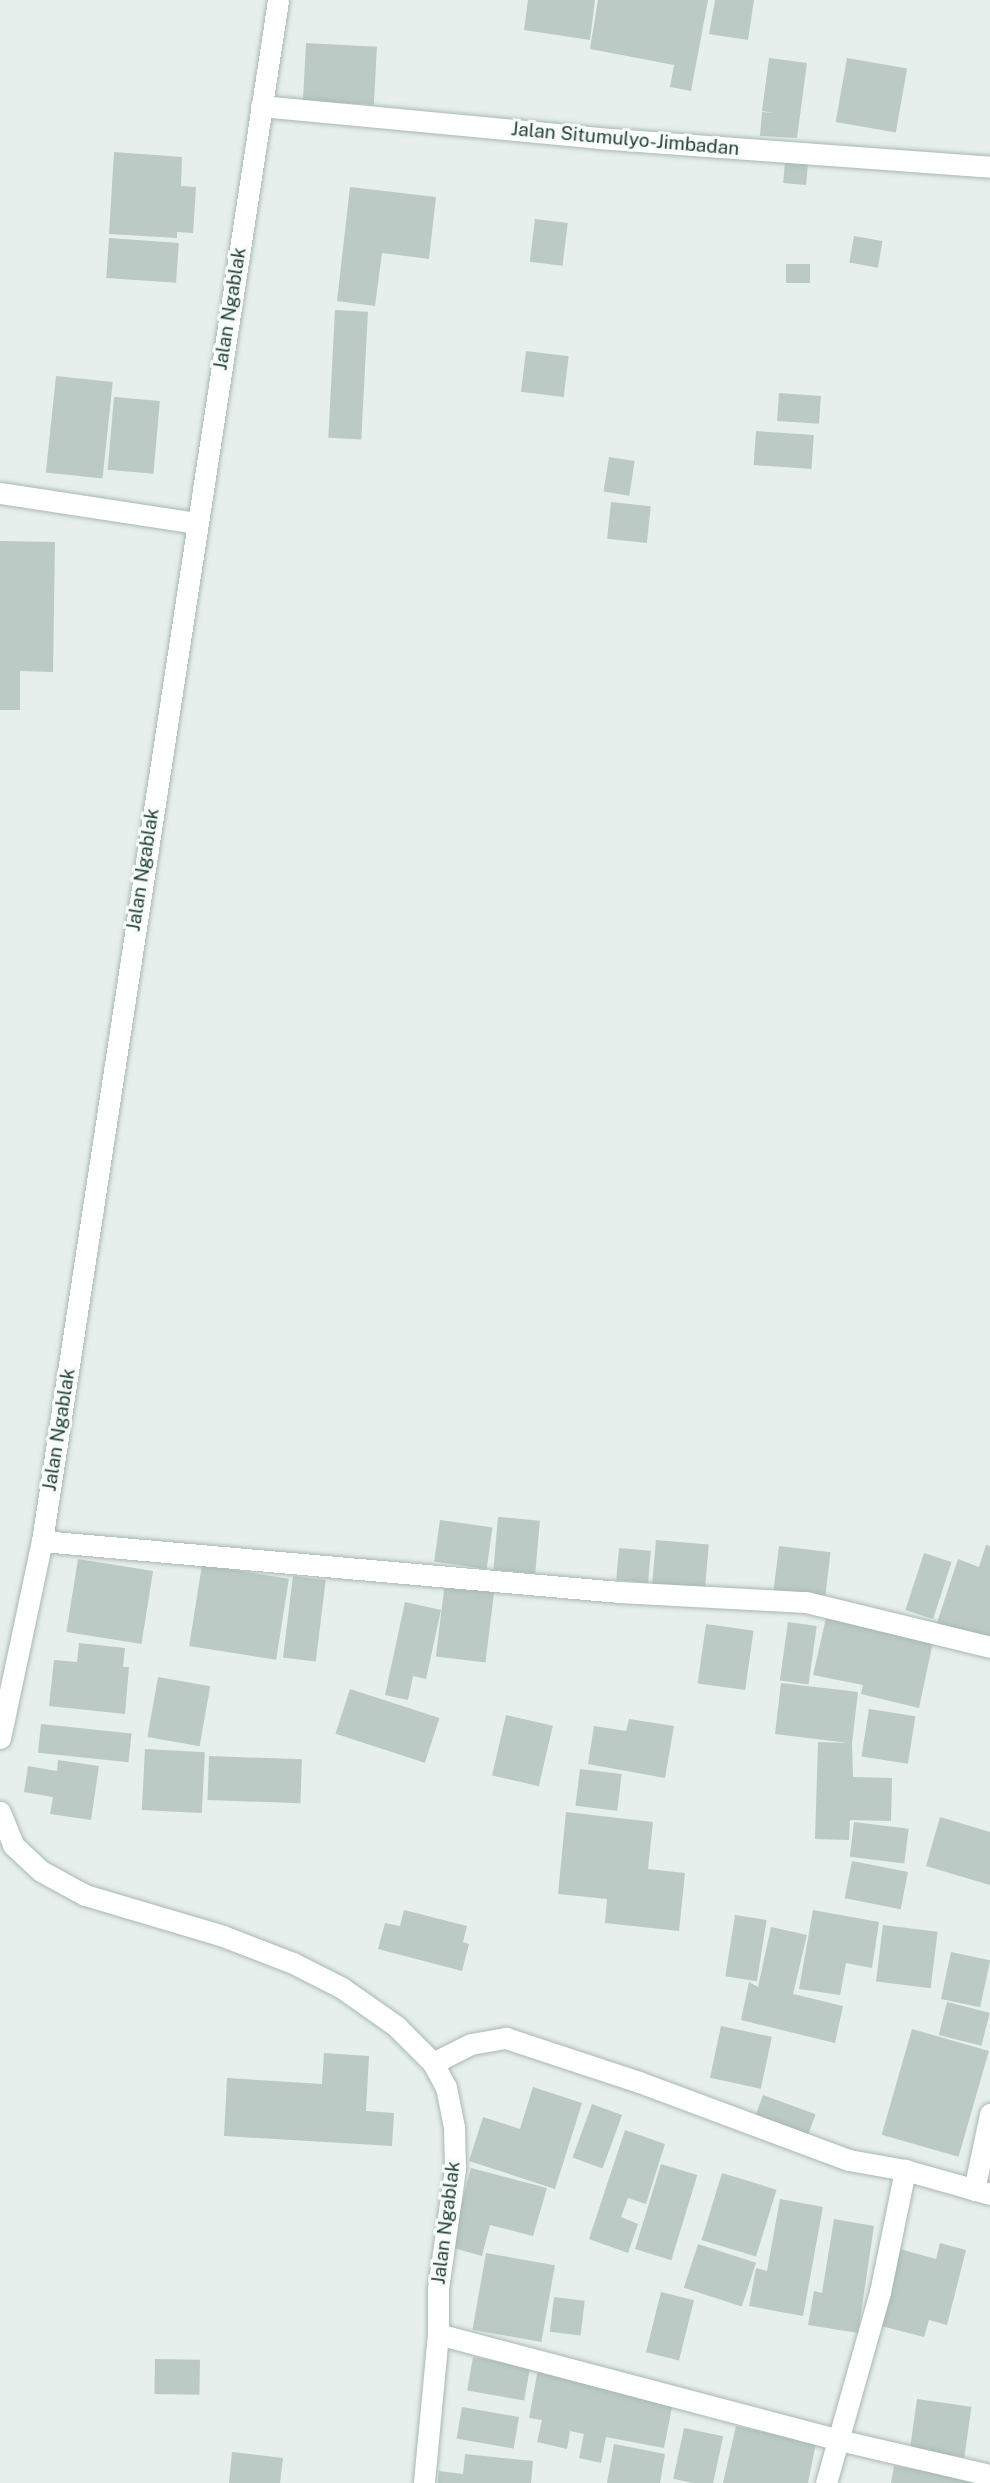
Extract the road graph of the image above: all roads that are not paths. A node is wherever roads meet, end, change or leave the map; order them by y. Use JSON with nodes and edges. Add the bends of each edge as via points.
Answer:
{"nodes":[{"id":1,"x":278,"y":0,"type":"edge"},
{"id":2,"x":261,"y":106,"type":"junction"},
{"id":3,"x":990,"y":167,"type":"edge"},
{"id":4,"x":0,"y":493,"type":"edge"},
{"id":5,"x":197,"y":523,"type":"junction"},
{"id":6,"x":42,"y":1541,"type":"junction"},
{"id":7,"x":990,"y":1647,"type":"edge"},
{"id":8,"x":0,"y":1738,"type":"edge"},
{"id":9,"x":0,"y":1812,"type":"edge"},
{"id":10,"x":7,"y":1845,"type":"edge"},
{"id":11,"x":433,"y":2063,"type":"junction"},
{"id":12,"x":990,"y":2113,"type":"edge"},
{"id":13,"x":905,"y":2170,"type":"junction"},
{"id":14,"x":982,"y":2192,"type":"edge"},
{"id":15,"x":438,"y":2334,"type":"junction"},
{"id":16,"x":839,"y":2440,"type":"junction"},
{"id":17,"x":990,"y":2474,"type":"edge"},
{"id":18,"x":424,"y":2483,"type":"edge"},
{"id":19,"x":826,"y":2483,"type":"edge"}],
"edges":[{"from":1,"to":2,"type":"street","name":"Jalan Ngablak"},
{"from":2,"to":3,"type":"street","name":"Jalan Situmulyo-Jimbadan","via":[[598,138]]},
{"from":2,"to":5,"type":"street","name":"Jalan Ngablak"},
{"from":4,"to":5,"type":"street"},
{"from":5,"to":6,"type":"street","name":"Jalan Ngablak"},
{"from":6,"to":7,"type":"street","via":[[619,1592],[806,1602]]},
{"from":6,"to":8,"type":"street","name":"Jalan Ngablak"},
{"from":9,"to":10,"type":"street","name":"Jalan Ngablak"},
{"from":10,"to":11,"type":"street","name":"Jalan Ngablak","via":[[41,1871],[85,1895],[223,1936],[293,1963],[396,2026]]},
{"from":11,"to":13,"type":"street","via":[[471,2044],[506,2038],[639,2081],[849,2160]]},
{"from":11,"to":15,"type":"street","name":"Jalan Ngablak","via":[[446,2087],[454,2127],[455,2169],[438,2288]]},
{"from":12,"to":14,"type":"street"},
{"from":13,"to":14,"type":"street"},
{"from":13,"to":16,"type":"street","via":[[880,2292]]},
{"from":15,"to":16,"type":"street"},
{"from":15,"to":18,"type":"street","name":"Jalan Ngablak"},
{"from":16,"to":17,"type":"street"},
{"from":16,"to":19,"type":"street"}]}
